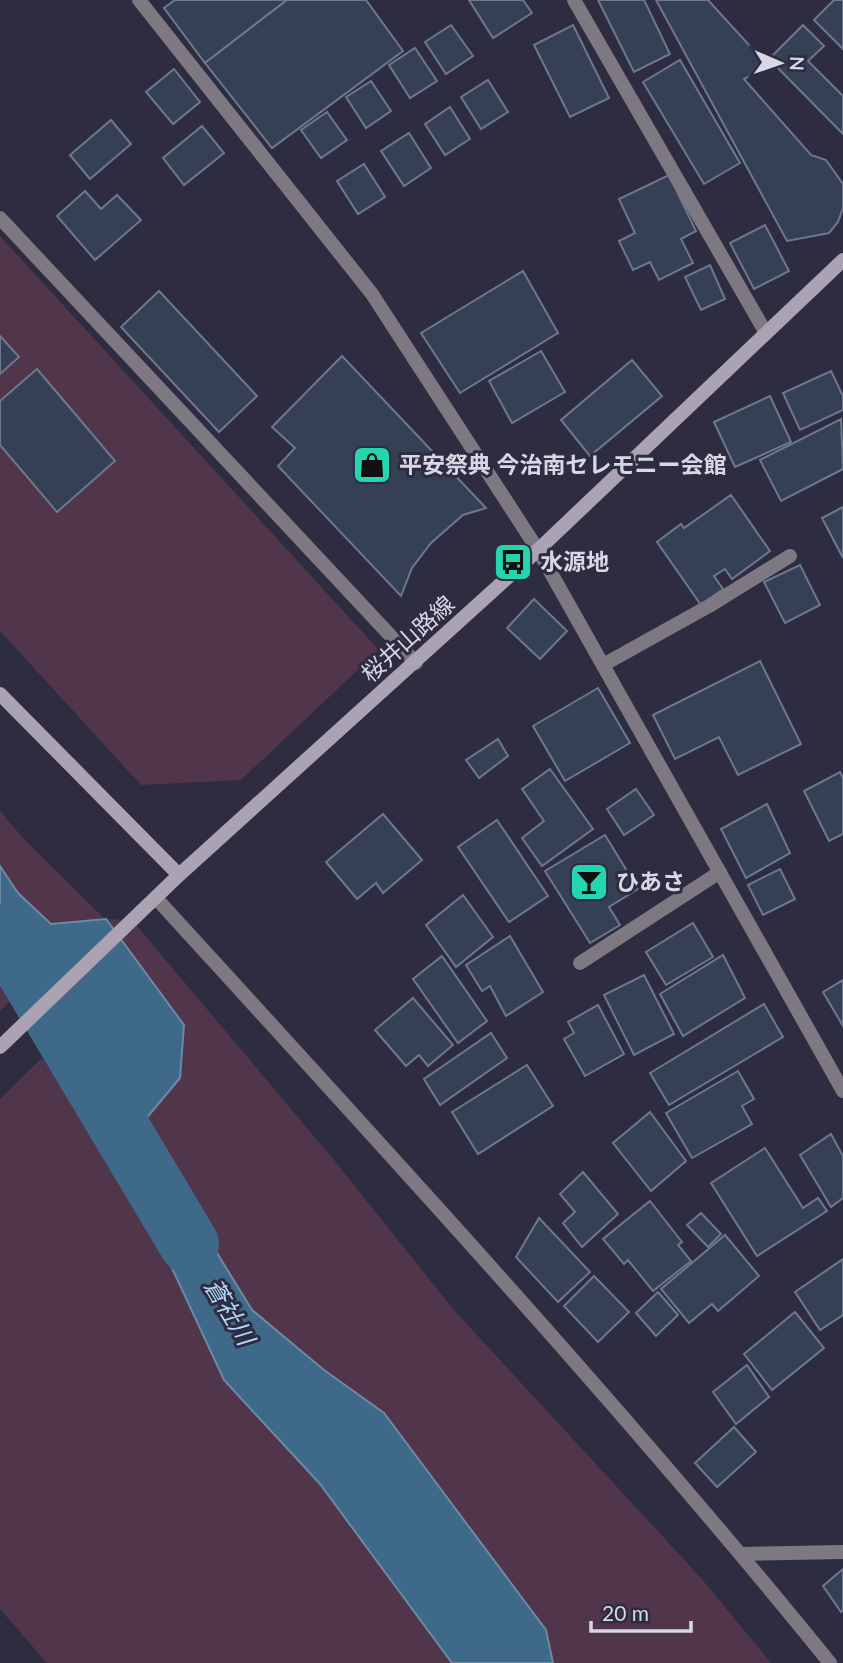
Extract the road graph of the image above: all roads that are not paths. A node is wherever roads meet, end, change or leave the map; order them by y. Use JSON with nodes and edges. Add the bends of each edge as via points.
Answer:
{"nodes":[{"id":1,"x":139,"y":0,"type":"edge"},
{"id":2,"x":574,"y":0,"type":"edge"},
{"id":3,"x":0,"y":218,"type":"edge"},
{"id":4,"x":843,"y":260,"type":"edge"},
{"id":5,"x":766,"y":333,"type":"junction"},
{"id":6,"x":538,"y":550,"type":"junction"},
{"id":7,"x":790,"y":556,"type":"dead end"},
{"id":8,"x":416,"y":663,"type":"junction"},
{"id":9,"x":603,"y":665,"type":"junction"},
{"id":10,"x":0,"y":694,"type":"edge"},
{"id":11,"x":720,"y":872,"type":"junction"},
{"id":12,"x":179,"y":875,"type":"junction"},
{"id":13,"x":156,"y":898,"type":"junction"},
{"id":14,"x":580,"y":963,"type":"dead end"},
{"id":15,"x":0,"y":1047,"type":"edge"},
{"id":16,"x":843,"y":1091,"type":"edge"},
{"id":17,"x":843,"y":1552,"type":"edge"},
{"id":18,"x":742,"y":1554,"type":"junction"},
{"id":19,"x":830,"y":1663,"type":"edge"}],
"edges":[{"from":1,"to":6,"type":"street","via":[[372,294]]},
{"from":2,"to":5,"type":"street"},
{"from":3,"to":8,"type":"street"},
{"from":4,"to":5,"type":"main road","name":"桜井山路線"},
{"from":5,"to":6,"type":"main road","name":"桜井山路線"},
{"from":6,"to":8,"type":"main road","name":"桜井山路線"},
{"from":6,"to":9,"type":"street"},
{"from":7,"to":9,"type":"street"},
{"from":8,"to":12,"type":"main road","name":"桜井山路線"},
{"from":9,"to":11,"type":"street"},
{"from":10,"to":12,"type":"main road"},
{"from":11,"to":14,"type":"street"},
{"from":11,"to":16,"type":"street"},
{"from":12,"to":13,"type":"main road","name":"桜井山路線"},
{"from":13,"to":15,"type":"main road","name":"桜井山路線"},
{"from":13,"to":18,"type":"street","via":[[463,1236]]},
{"from":17,"to":18,"type":"street"},
{"from":18,"to":19,"type":"street"}]}
